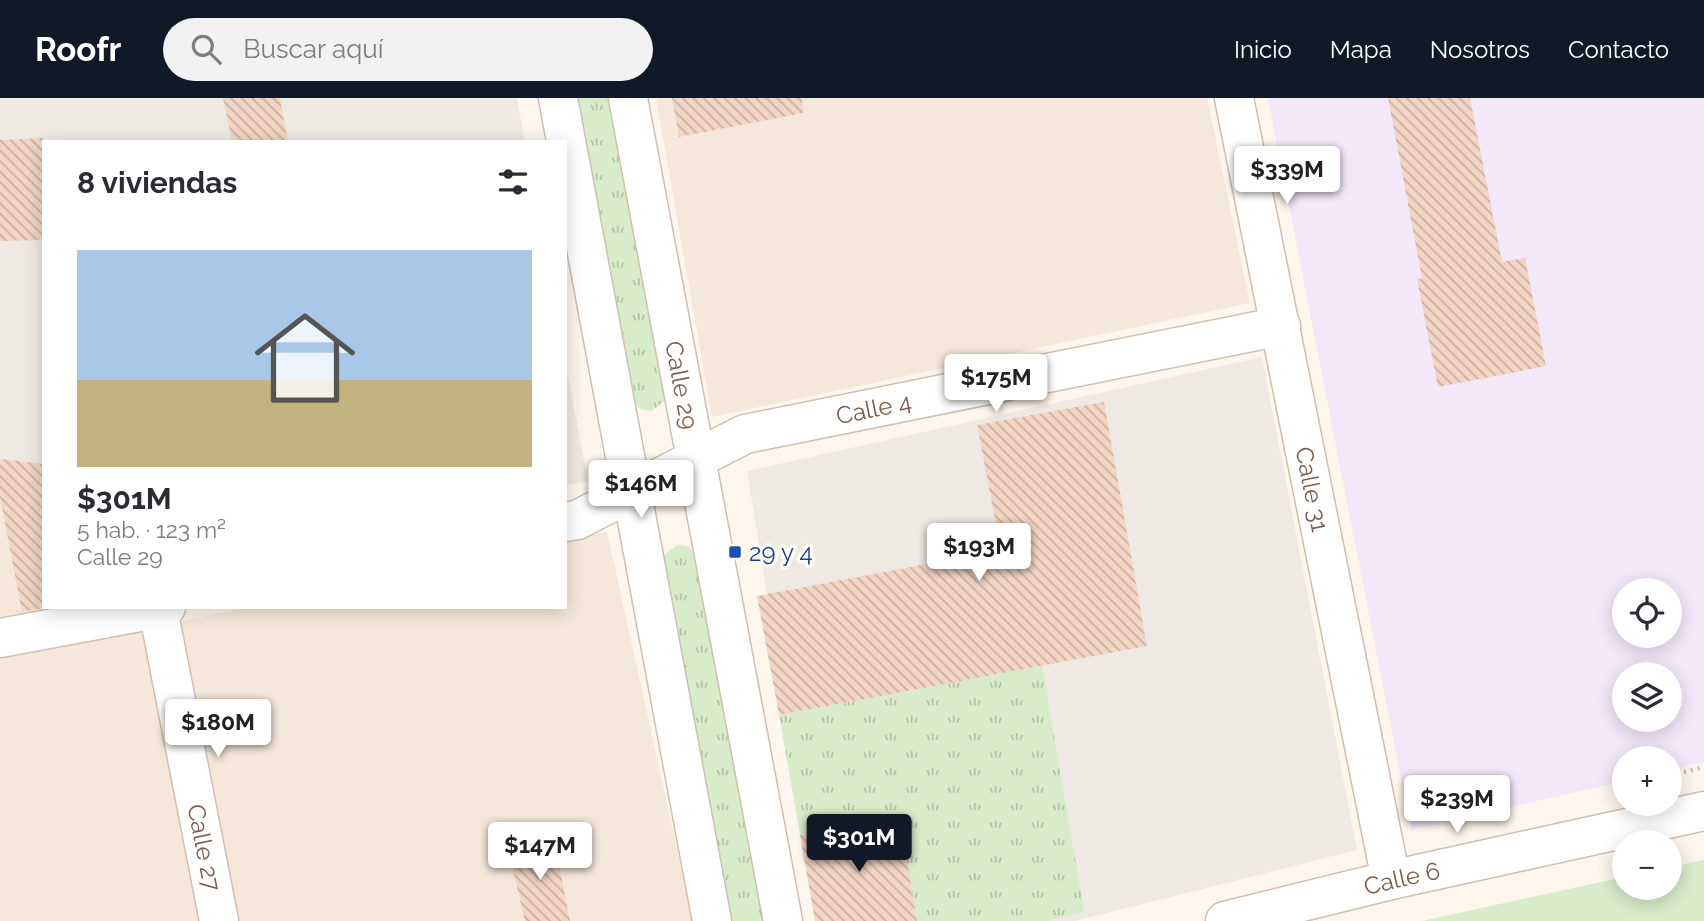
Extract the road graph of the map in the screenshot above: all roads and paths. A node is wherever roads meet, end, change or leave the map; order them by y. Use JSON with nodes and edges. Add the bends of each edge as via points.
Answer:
{"nodes":[{"id":1,"x":558,"y":98,"type":"edge"},
{"id":2,"x":628,"y":98,"type":"edge"},
{"id":3,"x":1234,"y":98,"type":"edge"},
{"id":4,"x":566,"y":140,"type":"edge"},
{"id":5,"x":567,"y":147,"type":"edge"},
{"id":6,"x":1281,"y":326,"type":"junction"},
{"id":7,"x":696,"y":459,"type":"junction"},
{"id":8,"x":631,"y":492,"type":"junction"},
{"id":9,"x":567,"y":521,"type":"edge"},
{"id":10,"x":157,"y":609,"type":"edge"},
{"id":11,"x":162,"y":609,"type":"edge"},
{"id":12,"x":0,"y":638,"type":"edge"},
{"id":13,"x":1704,"y":811,"type":"edge"},
{"id":14,"x":1391,"y":880,"type":"junction"},
{"id":15,"x":219,"y":921,"type":"edge"},
{"id":16,"x":712,"y":921,"type":"edge"},
{"id":17,"x":783,"y":921,"type":"edge"},
{"id":18,"x":1225,"y":921,"type":"edge"}],
"edges":[{"from":1,"to":4,"type":"street"},
{"from":2,"to":7,"type":"street","name":"Calle 29"},
{"from":3,"to":6,"type":"street","name":"Calle 31"},
{"from":5,"to":8,"type":"street"},
{"from":6,"to":7,"type":"street","name":"Calle 4","via":[[745,434]]},
{"from":6,"to":14,"type":"street","name":"Calle 31"},
{"from":7,"to":8,"type":"street","name":"Calle 4"},
{"from":7,"to":17,"type":"street","name":"Calle 29"},
{"from":8,"to":9,"type":"street","name":"Calle 4"},
{"from":8,"to":16,"type":"street"},
{"from":10,"to":12,"type":"street"},
{"from":11,"to":15,"type":"street","name":"Calle 27"},
{"from":13,"to":14,"type":"street","name":"Calle 6"},
{"from":14,"to":18,"type":"street","name":"Calle 6"}]}
